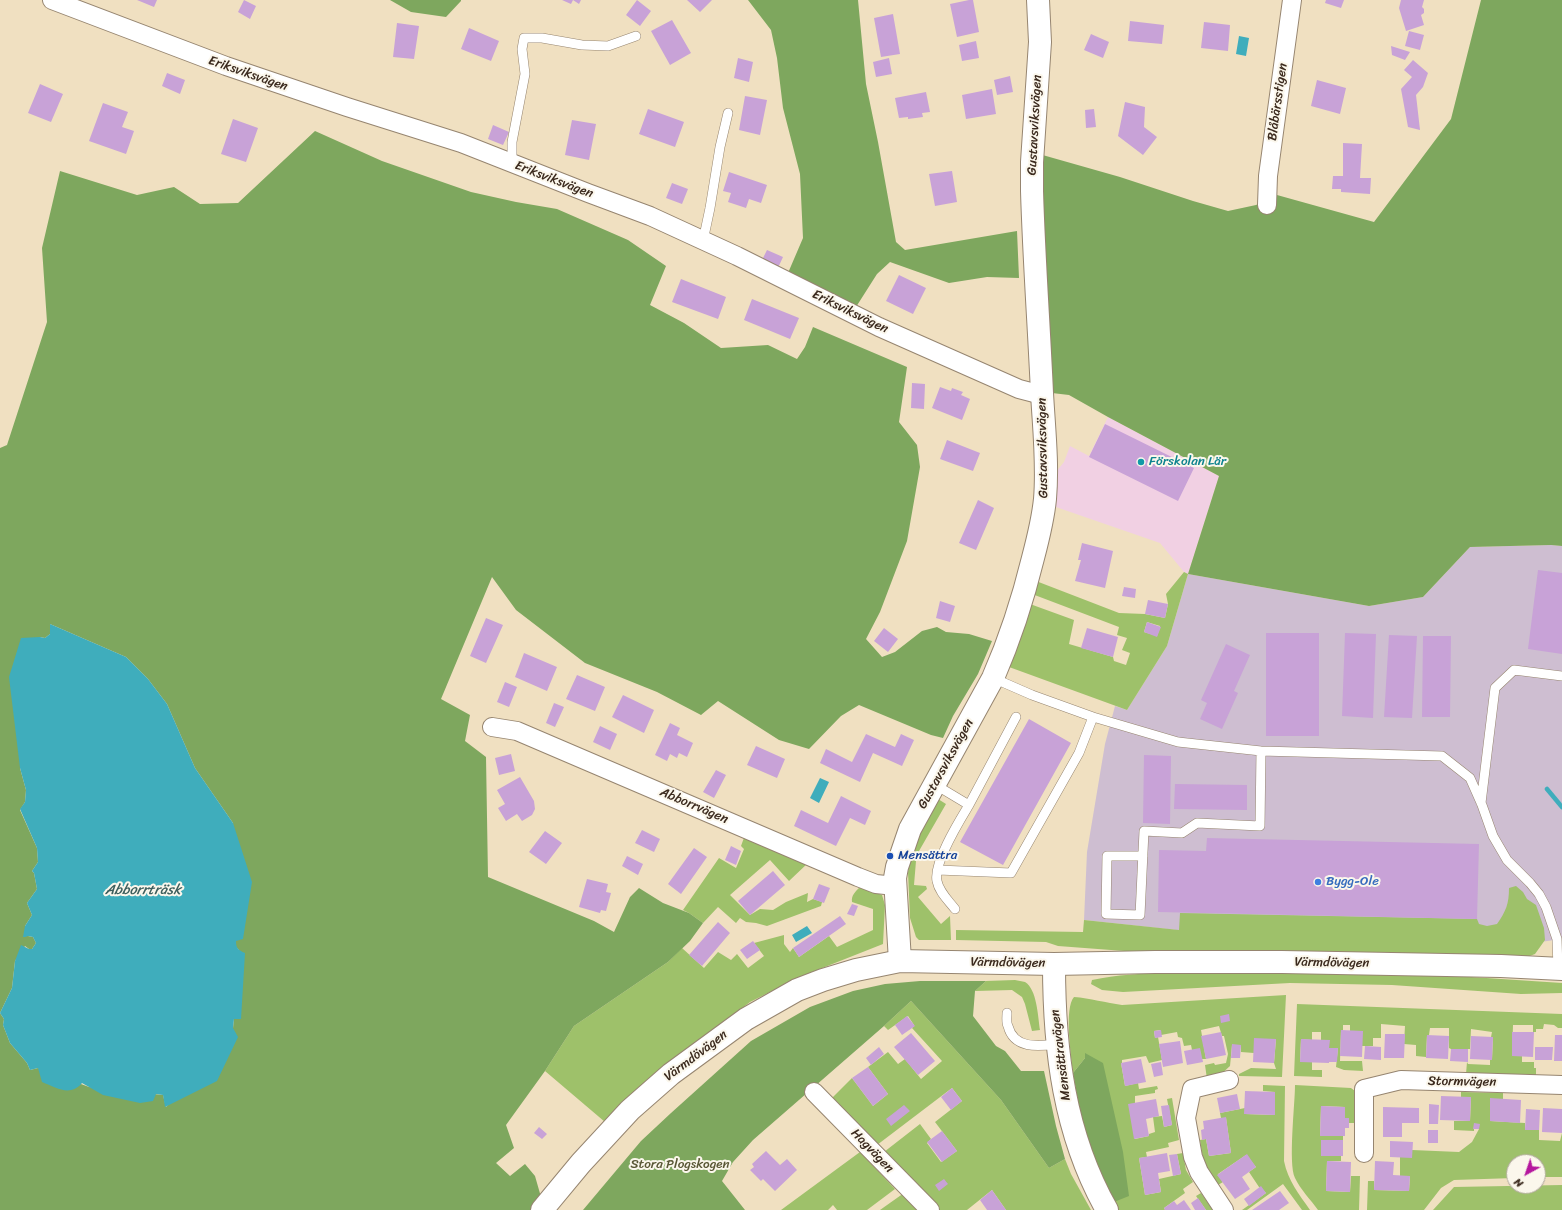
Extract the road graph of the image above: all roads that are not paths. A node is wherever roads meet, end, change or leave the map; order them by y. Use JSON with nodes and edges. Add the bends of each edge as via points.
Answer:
{"nodes":[{"id":1,"x":52,"y":0,"type":"edge"},
{"id":2,"x":1038,"y":0,"type":"edge"},
{"id":3,"x":1292,"y":0,"type":"edge"},
{"id":4,"x":636,"y":36,"type":"dead end"},
{"id":5,"x":728,"y":113,"type":"dead end"},
{"id":6,"x":512,"y":163,"type":"junction"},
{"id":7,"x":1267,"y":205,"type":"dead end"},
{"id":8,"x":704,"y":241,"type":"junction"},
{"id":9,"x":1042,"y":395,"type":"junction"},
{"id":10,"x":1562,"y":676,"type":"edge"},
{"id":11,"x":993,"y":678,"type":"junction"},
{"id":12,"x":1016,"y":717,"type":"dead end"},
{"id":13,"x":1093,"y":717,"type":"junction"},
{"id":14,"x":492,"y":728,"type":"dead end"},
{"id":15,"x":1261,"y":751,"type":"junction"},
{"id":16,"x":934,"y":784,"type":"junction"},
{"id":17,"x":1481,"y":803,"type":"junction"},
{"id":18,"x":969,"y":805,"type":"junction"},
{"id":19,"x":1143,"y":856,"type":"junction"},
{"id":20,"x":938,"y":870,"type":"junction"},
{"id":21,"x":895,"y":886,"type":"junction"},
{"id":22,"x":955,"y":909,"type":"dead end"},
{"id":23,"x":900,"y":961,"type":"junction"},
{"id":24,"x":1054,"y":964,"type":"junction"},
{"id":25,"x":1560,"y":969,"type":"edge"},
{"id":26,"x":1007,"y":1013,"type":"dead end"},
{"id":27,"x":1058,"y":1044,"type":"junction"},
{"id":28,"x":1229,"y":1080,"type":"dead end"},
{"id":29,"x":1562,"y":1085,"type":"edge"},
{"id":30,"x":814,"y":1092,"type":"dead end"},
{"id":31,"x":1364,"y":1153,"type":"dead end"},
{"id":32,"x":542,"y":1210,"type":"edge"},
{"id":33,"x":930,"y":1210,"type":"edge"},
{"id":34,"x":1107,"y":1210,"type":"edge"},
{"id":35,"x":1224,"y":1210,"type":"edge"}],
"edges":[{"from":1,"to":6,"type":"street","name":"Eriksviksvägen","via":[[226,66],[460,143]]},
{"from":2,"to":9,"type":"street","name":"Gustavsviksvägen","via":[[1040,42],[1032,192]]},
{"from":3,"to":7,"type":"street","name":"Blåbärsstigen","via":[[1268,176]]},
{"from":4,"to":6,"type":"lane","via":[[608,46],[524,38],[522,48],[525,74],[512,142]]},
{"from":5,"to":8,"type":"lane"},
{"from":6,"to":8,"type":"street","name":"Eriksviksvägen","via":[[650,216]]},
{"from":8,"to":9,"type":"street","name":"Eriksviksvägen","via":[[879,327],[1019,389]]},
{"from":9,"to":11,"type":"street","name":"Gustavsviksvägen","via":[[1046,460],[1043,514],[1024,595]]},
{"from":10,"to":17,"type":"lane","via":[[1514,670],[1495,688]]},
{"from":11,"to":13,"type":"lane"},
{"from":11,"to":16,"type":"street","name":"Gustavsviksvägen"},
{"from":12,"to":18,"type":"lane"},
{"from":13,"to":15,"type":"lane","via":[[1178,742]]},
{"from":13,"to":20,"type":"lane","via":[[1079,753],[1011,874]]},
{"from":14,"to":21,"type":"street","name":"Abborrvägen","via":[[517,731],[858,877],[876,884]]},
{"from":15,"to":17,"type":"lane","via":[[1442,756],[1470,778]]},
{"from":15,"to":19,"type":"lane","via":[[1260,826],[1197,823],[1182,833],[1144,831]]},
{"from":16,"to":18,"type":"lane"},
{"from":16,"to":21,"type":"street","name":"Gustavsviksvägen","via":[[905,843],[897,867]]},
{"from":17,"to":25,"type":"lane","via":[[1493,836],[1507,860],[1530,883],[1546,907],[1557,939]]},
{"from":18,"to":20,"type":"lane","via":[[943,851]]},
{"from":19,"to":19,"type":"lane","via":[[1107,856],[1106,914],[1140,915]]},
{"from":20,"to":22,"type":"lane","via":[[936,879]]},
{"from":21,"to":23,"type":"street","name":"Gustavsviksvägen"},
{"from":23,"to":24,"type":"street","name":"Värmdövägen"},
{"from":23,"to":32,"type":"street","name":"Värmdövägen","via":[[856,970],[797,990],[735,1027],[671,1074],[630,1110]]},
{"from":24,"to":25,"type":"street","name":"Värmdövägen","via":[[1298,962]]},
{"from":24,"to":27,"type":"street","name":"Mensättravägen"},
{"from":26,"to":27,"type":"lane","via":[[1008,1027],[1021,1043],[1032,1046]]},
{"from":27,"to":34,"type":"street","name":"Mensättravägen","via":[[1065,1099],[1080,1153]]},
{"from":28,"to":35,"type":"street","via":[[1192,1089],[1186,1118],[1193,1157],[1199,1172]]},
{"from":29,"to":31,"type":"street","name":"Stormvägen","via":[[1400,1080],[1364,1089]]},
{"from":30,"to":33,"type":"street","name":"Hagvägen"}]}
